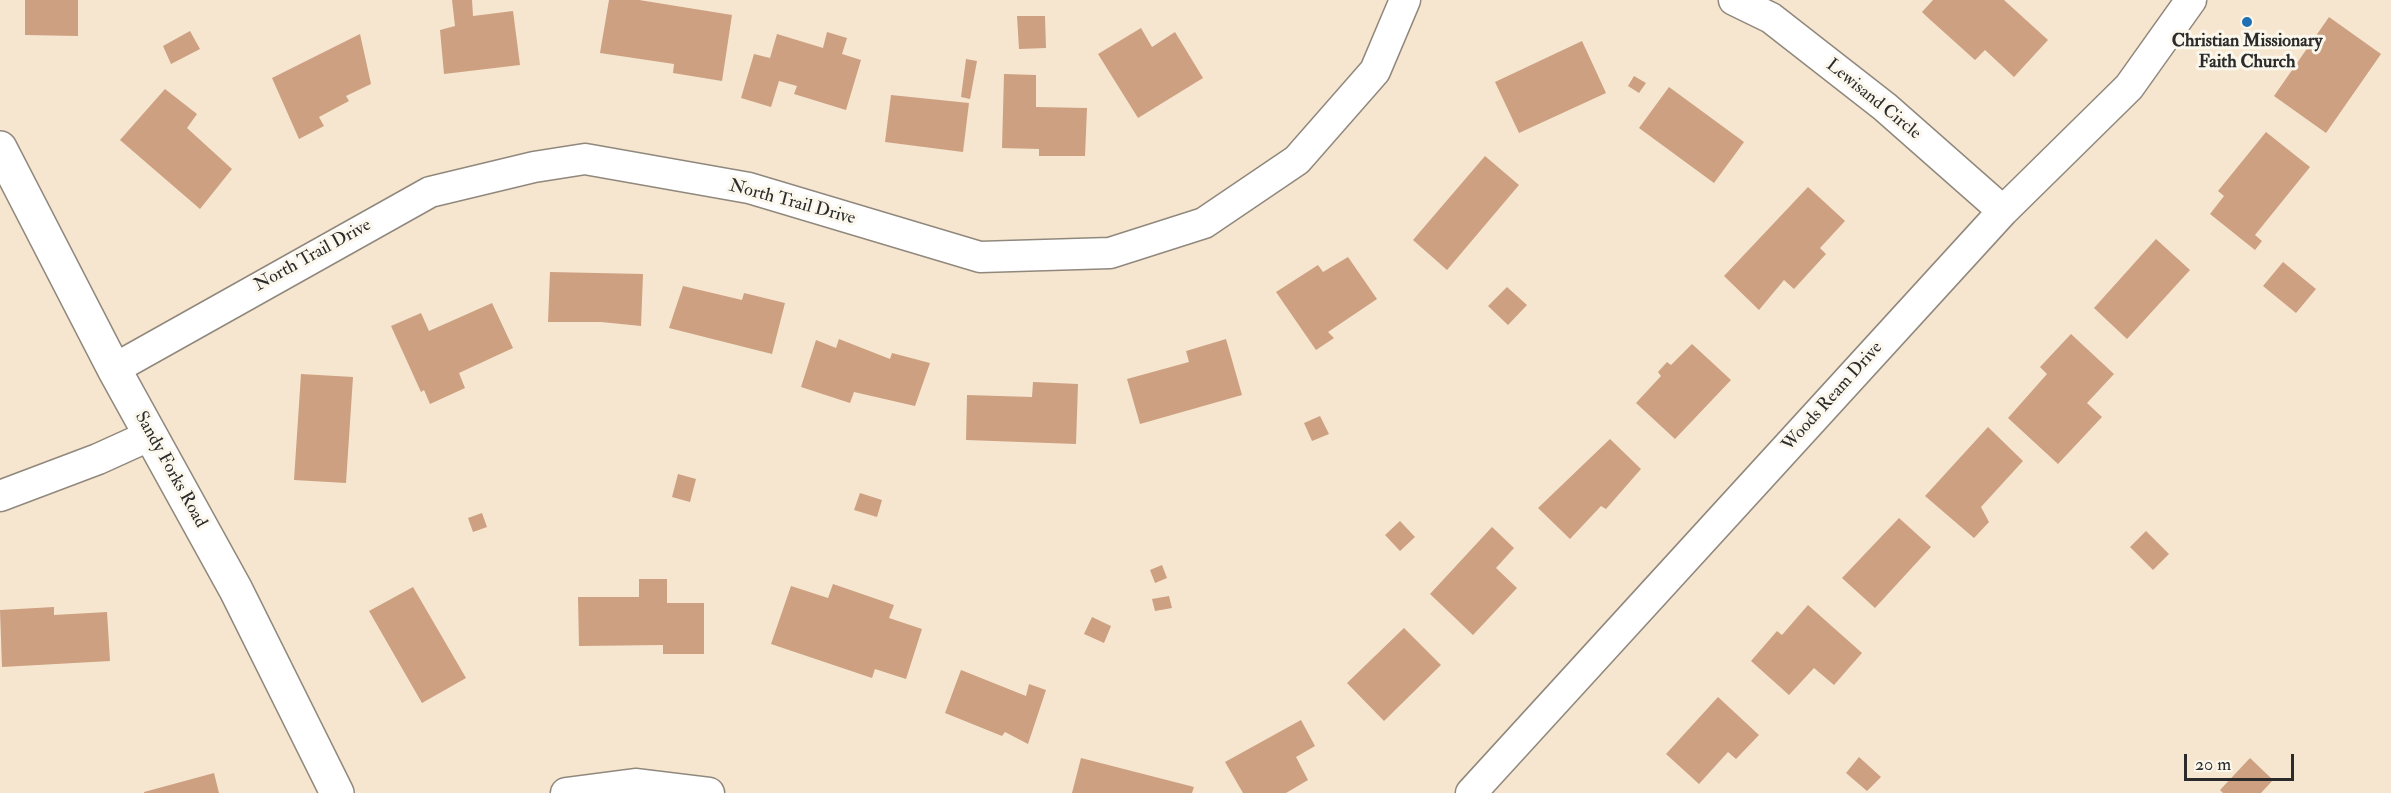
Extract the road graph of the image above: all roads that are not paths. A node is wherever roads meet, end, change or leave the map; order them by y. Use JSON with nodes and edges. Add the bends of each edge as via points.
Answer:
{"nodes":[{"id":1,"x":1405,"y":0,"type":"edge"},
{"id":2,"x":1734,"y":0,"type":"edge"},
{"id":3,"x":2191,"y":0,"type":"edge"},
{"id":4,"x":0,"y":148,"type":"edge"},
{"id":5,"x":2003,"y":211,"type":"junction"},
{"id":6,"x":114,"y":369,"type":"junction"},
{"id":7,"x":151,"y":435,"type":"junction"},
{"id":8,"x":0,"y":496,"type":"edge"},
{"id":9,"x":337,"y":793,"type":"edge"},
{"id":10,"x":566,"y":793,"type":"edge"},
{"id":11,"x":709,"y":793,"type":"edge"},
{"id":12,"x":1471,"y":793,"type":"edge"}],
"edges":[{"from":1,"to":6,"type":"street","name":"North Trail Drive","via":[[1375,70],[1297,160],[1204,223],[1110,253],[980,257],[748,188],[585,159],[430,192]]},
{"from":2,"to":5,"type":"street","name":"Lewisand Circle","via":[[1771,18],[1885,108]]},
{"from":3,"to":5,"type":"street","name":"Woods Ream Drive","via":[[2129,87]]},
{"from":4,"to":6,"type":"street","name":"Sandy Forks Road"},
{"from":5,"to":12,"type":"street","name":"Woods Ream Drive"},
{"from":6,"to":7,"type":"street","name":"Sandy Forks Road"},
{"from":7,"to":8,"type":"street"},
{"from":7,"to":9,"type":"street","name":"Sandy Forks Road","via":[[236,590]]},
{"from":10,"to":11,"type":"street","via":[[635,784]]}]}
